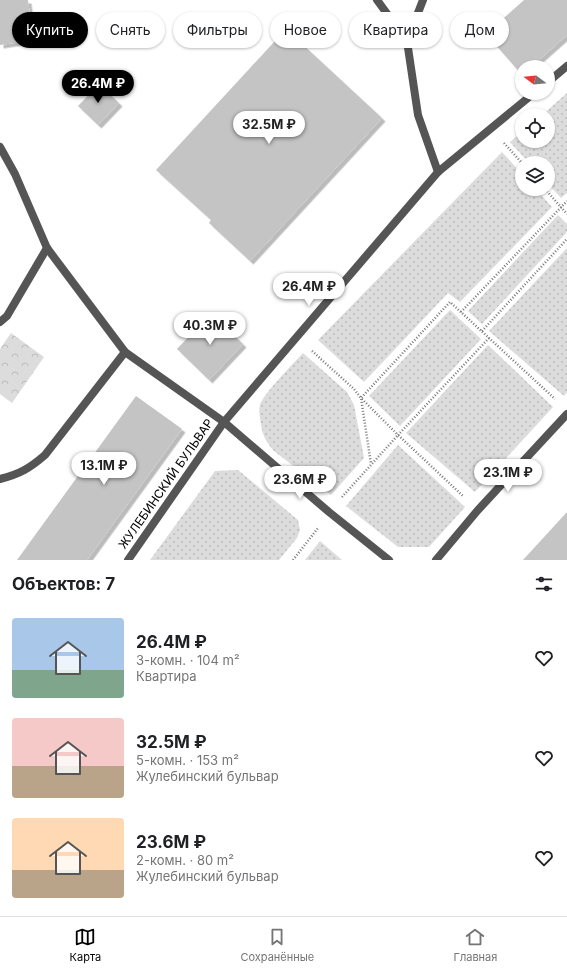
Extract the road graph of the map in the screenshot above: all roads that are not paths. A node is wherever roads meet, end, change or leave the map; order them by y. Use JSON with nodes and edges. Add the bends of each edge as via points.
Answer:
{"nodes":[{"id":1,"x":377,"y":0,"type":"edge"},
{"id":2,"x":423,"y":0,"type":"edge"},
{"id":3,"x":386,"y":12,"type":"edge"},
{"id":4,"x":418,"y":12,"type":"edge"},
{"id":5,"x":408,"y":48,"type":"edge"},
{"id":6,"x":567,"y":66,"type":"edge"},
{"id":7,"x":555,"y":76,"type":"edge"},
{"id":8,"x":526,"y":100,"type":"edge"},
{"id":9,"x":0,"y":147,"type":"edge"},
{"id":10,"x":438,"y":172,"type":"junction"},
{"id":11,"x":47,"y":248,"type":"junction"},
{"id":12,"x":0,"y":322,"type":"edge"},
{"id":13,"x":125,"y":352,"type":"junction"},
{"id":14,"x":567,"y":414,"type":"edge"},
{"id":15,"x":224,"y":422,"type":"junction"},
{"id":16,"x":0,"y":479,"type":"edge"},
{"id":17,"x":128,"y":560,"type":"edge"},
{"id":18,"x":389,"y":560,"type":"edge"},
{"id":19,"x":436,"y":560,"type":"edge"}],
"edges":[{"from":1,"to":3,"type":"street"},
{"from":2,"to":4,"type":"street"},
{"from":5,"to":10,"type":"street","via":[[418,115]]},
{"from":6,"to":7,"type":"street"},
{"from":8,"to":10,"type":"street","name":"ЖУЛЕБИНСКИЙ БУЛЬВАР"},
{"from":9,"to":11,"type":"street","via":[[15,174]]},
{"from":10,"to":15,"type":"street","name":"ЖУЛЕБИНСКИЙ БУЛЬВАР"},
{"from":11,"to":12,"type":"street","via":[[7,316]]},
{"from":11,"to":13,"type":"street"},
{"from":13,"to":15,"type":"street"},
{"from":13,"to":16,"type":"street","via":[[45,455],[32,467]]},
{"from":14,"to":19,"type":"street","via":[[478,510]]},
{"from":15,"to":17,"type":"street","name":"ЖУЛЕБИНСКИЙ БУЛЬВАР"},
{"from":15,"to":18,"type":"street","name":"ЖУЛЕБИНСКИЙ БУЛЬВАР"}]}
